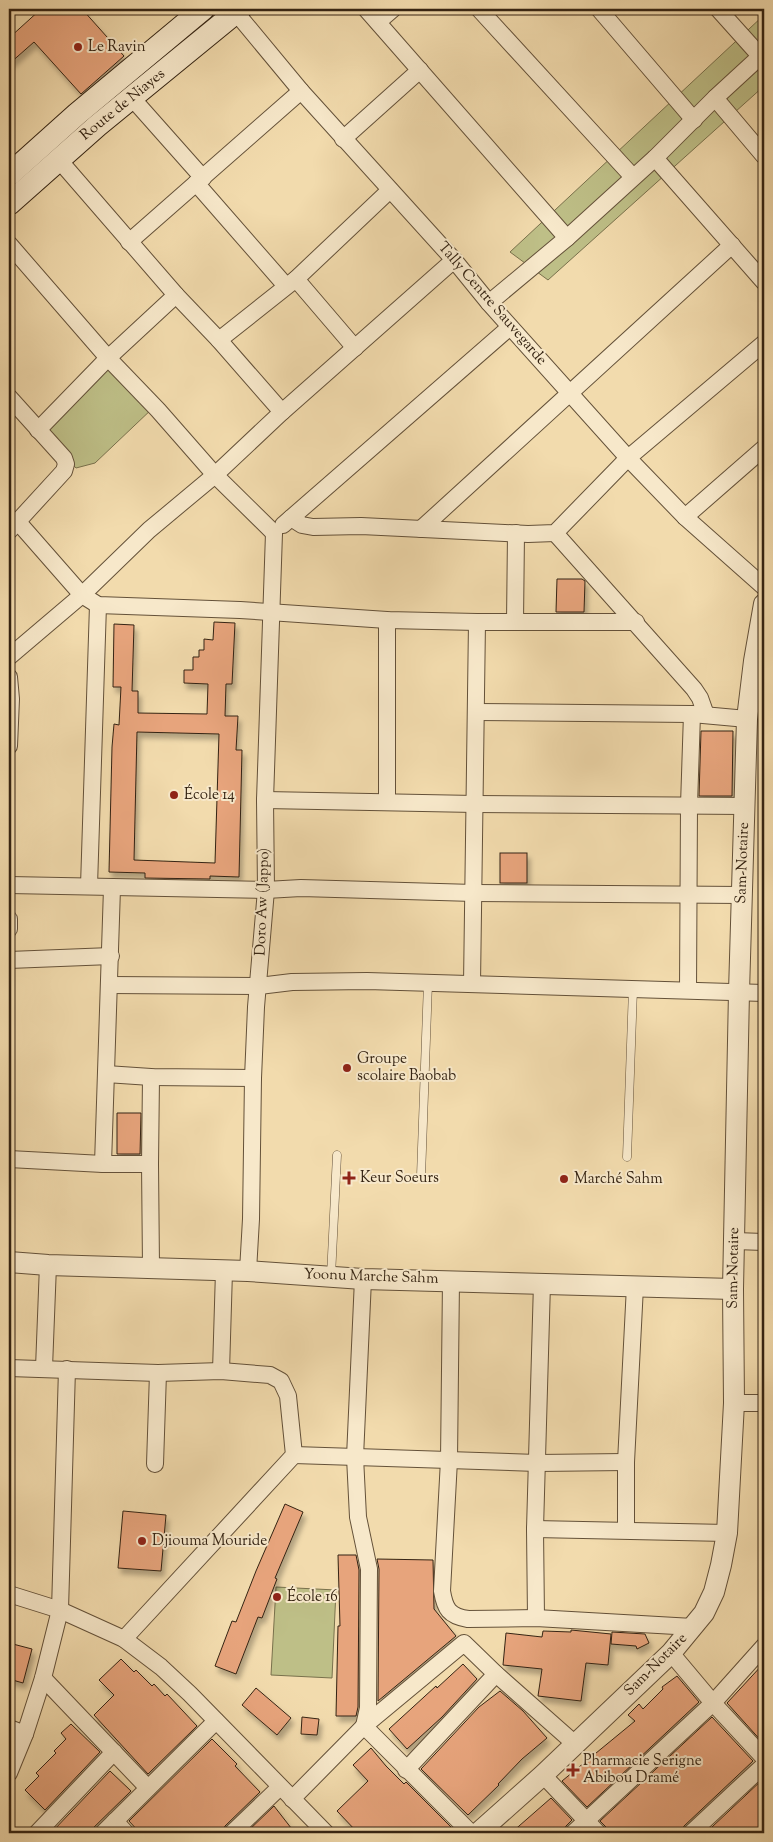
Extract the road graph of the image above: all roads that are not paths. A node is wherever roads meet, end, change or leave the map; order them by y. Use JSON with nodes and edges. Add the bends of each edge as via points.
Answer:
{"nodes":[{"id":1,"x":204,"y":9,"type":"edge"},
{"id":2,"x":366,"y":9,"type":"edge"},
{"id":3,"x":393,"y":9,"type":"edge"},
{"id":4,"x":479,"y":9,"type":"edge"},
{"id":5,"x":599,"y":9,"type":"edge"},
{"id":6,"x":718,"y":9,"type":"edge"},
{"id":7,"x":237,"y":10,"type":"edge"},
{"id":8,"x":378,"y":22,"type":"junction"},
{"id":9,"x":763,"y":55,"type":"edge"},
{"id":10,"x":420,"y":70,"type":"junction"},
{"id":11,"x":300,"y":91,"type":"junction"},
{"id":12,"x":132,"y":98,"type":"junction"},
{"id":13,"x":715,"y":98,"type":"junction"},
{"id":14,"x":694,"y":120,"type":"junction"},
{"id":15,"x":343,"y":139,"type":"junction"},
{"id":16,"x":764,"y":156,"type":"edge"},
{"id":17,"x":655,"y":158,"type":"junction"},
{"id":18,"x":59,"y":160,"type":"junction"},
{"id":19,"x":9,"y":175,"type":"edge"},
{"id":20,"x":634,"y":177,"type":"junction"},
{"id":21,"x":199,"y":180,"type":"junction"},
{"id":22,"x":390,"y":190,"type":"junction"},
{"id":23,"x":9,"y":204,"type":"edge"},
{"id":24,"x":567,"y":238,"type":"junction"},
{"id":25,"x":129,"y":242,"type":"junction"},
{"id":26,"x":9,"y":244,"type":"edge"},
{"id":27,"x":732,"y":245,"type":"junction"},
{"id":28,"x":454,"y":260,"type":"junction"},
{"id":29,"x":291,"y":282,"type":"junction"},
{"id":30,"x":764,"y":282,"type":"edge"},
{"id":31,"x":176,"y":295,"type":"junction"},
{"id":32,"x":489,"y":304,"type":"junction"},
{"id":33,"x":510,"y":326,"type":"junction"},
{"id":34,"x":219,"y":340,"type":"junction"},
{"id":35,"x":764,"y":343,"type":"edge"},
{"id":36,"x":355,"y":348,"type":"junction"},
{"id":37,"x":108,"y":358,"type":"junction"},
{"id":38,"x":570,"y":393,"type":"junction"},
{"id":39,"x":9,"y":397,"type":"edge"},
{"id":40,"x":282,"y":412,"type":"junction"},
{"id":41,"x":38,"y":430,"type":"junction"},
{"id":42,"x":764,"y":448,"type":"edge"},
{"id":43,"x":628,"y":458,"type":"junction"},
{"id":44,"x":215,"y":475,"type":"junction"},
{"id":45,"x":685,"y":517,"type":"junction"},
{"id":46,"x":291,"y":518,"type":"junction"},
{"id":47,"x":11,"y":528,"type":"edge"},
{"id":48,"x":421,"y":529,"type":"junction"},
{"id":49,"x":274,"y":533,"type":"junction"},
{"id":50,"x":516,"y":533,"type":"junction"},
{"id":51,"x":555,"y":533,"type":"junction"},
{"id":52,"x":764,"y":587,"type":"edge"},
{"id":53,"x":82,"y":595,"type":"junction"},
{"id":54,"x":764,"y":604,"type":"edge"},
{"id":55,"x":98,"y":605,"type":"junction"},
{"id":56,"x":270,"y":613,"type":"junction"},
{"id":57,"x":387,"y":620,"type":"junction"},
{"id":58,"x":477,"y":622,"type":"junction"},
{"id":59,"x":515,"y":622,"type":"junction"},
{"id":60,"x":636,"y":622,"type":"junction"},
{"id":61,"x":9,"y":657,"type":"edge"},
{"id":62,"x":759,"y":661,"type":"edge"},
{"id":63,"x":9,"y":676,"type":"edge"},
{"id":64,"x":476,"y":712,"type":"junction"},
{"id":65,"x":699,"y":715,"type":"junction"},
{"id":66,"x":748,"y":719,"type":"junction"},
{"id":67,"x":9,"y":746,"type":"edge"},
{"id":68,"x":265,"y":800,"type":"junction"},
{"id":69,"x":387,"y":802,"type":"junction"},
{"id":70,"x":475,"y":804,"type":"junction"},
{"id":71,"x":689,"y":805,"type":"junction"},
{"id":72,"x":745,"y":806,"type":"junction"},
{"id":73,"x":9,"y":885,"type":"edge"},
{"id":74,"x":89,"y":886,"type":"junction"},
{"id":75,"x":112,"y":888,"type":"junction"},
{"id":76,"x":266,"y":890,"type":"junction"},
{"id":77,"x":474,"y":893,"type":"junction"},
{"id":78,"x":688,"y":895,"type":"junction"},
{"id":79,"x":742,"y":895,"type":"junction"},
{"id":80,"x":9,"y":919,"type":"edge"},
{"id":81,"x":9,"y":928,"type":"edge"},
{"id":82,"x":111,"y":956,"type":"junction"},
{"id":83,"x":9,"y":960,"type":"edge"},
{"id":84,"x":428,"y":983,"type":"junction"},
{"id":85,"x":472,"y":984,"type":"junction"},
{"id":86,"x":110,"y":985,"type":"junction"},
{"id":87,"x":259,"y":986,"type":"junction"},
{"id":88,"x":633,"y":990,"type":"junction"},
{"id":89,"x":688,"y":990,"type":"junction"},
{"id":90,"x":739,"y":992,"type":"junction"},
{"id":91,"x":764,"y":993,"type":"edge"},
{"id":92,"x":106,"y":1074,"type":"junction"},
{"id":93,"x":151,"y":1077,"type":"junction"},
{"id":94,"x":253,"y":1078,"type":"junction"},
{"id":95,"x":337,"y":1155,"type":"dead end"},
{"id":96,"x":627,"y":1157,"type":"dead end"},
{"id":97,"x":9,"y":1159,"type":"edge"},
{"id":98,"x":103,"y":1164,"type":"junction"},
{"id":99,"x":150,"y":1164,"type":"junction"},
{"id":100,"x":421,"y":1176,"type":"dead end"},
{"id":101,"x":735,"y":1241,"type":"junction"},
{"id":102,"x":764,"y":1242,"type":"edge"},
{"id":103,"x":9,"y":1262,"type":"edge"},
{"id":104,"x":48,"y":1265,"type":"junction"},
{"id":105,"x":152,"y":1267,"type":"junction"},
{"id":106,"x":224,"y":1270,"type":"junction"},
{"id":107,"x":248,"y":1271,"type":"junction"},
{"id":108,"x":330,"y":1276,"type":"junction"},
{"id":109,"x":363,"y":1279,"type":"junction"},
{"id":110,"x":451,"y":1280,"type":"junction"},
{"id":111,"x":542,"y":1283,"type":"junction"},
{"id":112,"x":635,"y":1286,"type":"junction"},
{"id":113,"x":733,"y":1289,"type":"junction"},
{"id":114,"x":9,"y":1368,"type":"edge"},
{"id":115,"x":44,"y":1368,"type":"junction"},
{"id":116,"x":67,"y":1369,"type":"junction"},
{"id":117,"x":221,"y":1371,"type":"junction"},
{"id":118,"x":158,"y":1373,"type":"junction"},
{"id":119,"x":764,"y":1403,"type":"edge"},
{"id":120,"x":734,"y":1404,"type":"junction"},
{"id":121,"x":294,"y":1455,"type":"junction"},
{"id":122,"x":355,"y":1457,"type":"junction"},
{"id":123,"x":449,"y":1460,"type":"junction"},
{"id":124,"x":626,"y":1462,"type":"junction"},
{"id":125,"x":537,"y":1463,"type":"junction"},
{"id":126,"x":155,"y":1464,"type":"dead end"},
{"id":127,"x":535,"y":1529,"type":"junction"},
{"id":128,"x":626,"y":1530,"type":"junction"},
{"id":129,"x":727,"y":1533,"type":"junction"},
{"id":130,"x":9,"y":1594,"type":"edge"},
{"id":131,"x":60,"y":1610,"type":"junction"},
{"id":132,"x":536,"y":1618,"type":"junction"},
{"id":133,"x":468,"y":1619,"type":"junction"},
{"id":134,"x":693,"y":1627,"type":"junction"},
{"id":135,"x":124,"y":1639,"type":"junction"},
{"id":136,"x":464,"y":1643,"type":"junction"},
{"id":137,"x":764,"y":1646,"type":"edge"},
{"id":138,"x":671,"y":1654,"type":"junction"},
{"id":139,"x":496,"y":1674,"type":"junction"},
{"id":140,"x":43,"y":1678,"type":"junction"},
{"id":141,"x":713,"y":1704,"type":"junction"},
{"id":142,"x":216,"y":1721,"type":"junction"},
{"id":143,"x":364,"y":1726,"type":"junction"},
{"id":144,"x":9,"y":1728,"type":"edge"},
{"id":145,"x":25,"y":1734,"type":"junction"},
{"id":146,"x":574,"y":1743,"type":"junction"},
{"id":147,"x":114,"y":1752,"type":"junction"},
{"id":148,"x":764,"y":1758,"type":"edge"},
{"id":149,"x":764,"y":1765,"type":"edge"},
{"id":150,"x":406,"y":1770,"type":"junction"},
{"id":151,"x":9,"y":1773,"type":"edge"},
{"id":152,"x":543,"y":1775,"type":"junction"},
{"id":153,"x":280,"y":1787,"type":"junction"},
{"id":154,"x":148,"y":1788,"type":"junction"},
{"id":155,"x":292,"y":1799,"type":"junction"},
{"id":156,"x":115,"y":1821,"type":"junction"},
{"id":157,"x":586,"y":1821,"type":"junction"},
{"id":158,"x":37,"y":1833,"type":"edge"},
{"id":159,"x":103,"y":1833,"type":"edge"},
{"id":160,"x":126,"y":1833,"type":"edge"},
{"id":161,"x":232,"y":1833,"type":"edge"},
{"id":162,"x":326,"y":1833,"type":"edge"},
{"id":163,"x":470,"y":1833,"type":"edge"},
{"id":164,"x":478,"y":1833,"type":"edge"},
{"id":165,"x":573,"y":1833,"type":"edge"},
{"id":166,"x":598,"y":1833,"type":"edge"},
{"id":167,"x":691,"y":1833,"type":"edge"}],
"edges":[{"from":1,"to":19,"type":"main road","name":"Route de Niayes"},
{"from":2,"to":8,"type":"street"},
{"from":3,"to":8,"type":"street"},
{"from":4,"to":20,"type":"street"},
{"from":5,"to":14,"type":"street"},
{"from":6,"to":9,"type":"street"},
{"from":7,"to":11,"type":"street","name":"Tally Centre Sauvegarde"},
{"from":7,"to":12,"type":"main road","name":"Route de Niayes"},
{"from":8,"to":10,"type":"street"},
{"from":9,"to":13,"type":"street"},
{"from":10,"to":15,"type":"street"},
{"from":10,"to":24,"type":"street"},
{"from":11,"to":15,"type":"street","name":"Tally Centre Sauvegarde"},
{"from":11,"to":21,"type":"street"},
{"from":12,"to":18,"type":"main road","name":"Route de Niayes"},
{"from":12,"to":21,"type":"street"},
{"from":13,"to":14,"type":"street"},
{"from":13,"to":16,"type":"street"},
{"from":14,"to":17,"type":"street"},
{"from":15,"to":22,"type":"street","name":"Tally Centre Sauvegarde"},
{"from":17,"to":20,"type":"street"},
{"from":17,"to":27,"type":"street"},
{"from":18,"to":23,"type":"main road","name":"Route de Niayes"},
{"from":18,"to":25,"type":"street"},
{"from":20,"to":24,"type":"street"},
{"from":21,"to":25,"type":"street"},
{"from":21,"to":29,"type":"street"},
{"from":22,"to":28,"type":"street","name":"Tally Centre Sauvegarde"},
{"from":22,"to":29,"type":"street"},
{"from":24,"to":32,"type":"street"},
{"from":25,"to":31,"type":"street"},
{"from":26,"to":37,"type":"street"},
{"from":27,"to":30,"type":"street"},
{"from":27,"to":38,"type":"street"},
{"from":28,"to":32,"type":"street","name":"Tally Centre Sauvegarde"},
{"from":28,"to":36,"type":"street"},
{"from":29,"to":34,"type":"street"},
{"from":29,"to":36,"type":"street"},
{"from":31,"to":34,"type":"street"},
{"from":31,"to":37,"type":"street"},
{"from":32,"to":33,"type":"street","name":"Tally Centre Sauvegarde"},
{"from":33,"to":38,"type":"street","name":"Tally Centre Sauvegarde"},
{"from":33,"to":46,"type":"street"},
{"from":34,"to":40,"type":"street"},
{"from":35,"to":43,"type":"street"},
{"from":36,"to":40,"type":"street"},
{"from":37,"to":41,"type":"street"},
{"from":37,"to":44,"type":"street"},
{"from":38,"to":43,"type":"street","name":"Tally Centre Sauvegarde"},
{"from":38,"to":48,"type":"street"},
{"from":39,"to":41,"type":"street"},
{"from":40,"to":44,"type":"street"},
{"from":41,"to":47,"type":"street","via":[[64,458],[66,466]]},
{"from":42,"to":45,"type":"street"},
{"from":43,"to":45,"type":"street","name":"Tally Centre Sauvegarde"},
{"from":43,"to":51,"type":"street"},
{"from":44,"to":49,"type":"street"},
{"from":44,"to":53,"type":"street","via":[[149,530]]},
{"from":45,"to":52,"type":"street","name":"Tally Centre Sauvegarde"},
{"from":46,"to":48,"type":"street","via":[[313,527]]},
{"from":46,"to":49,"type":"street"},
{"from":47,"to":53,"type":"street"},
{"from":48,"to":50,"type":"street"},
{"from":49,"to":56,"type":"street","name":"Doro Aw (Jappo)"},
{"from":50,"to":51,"type":"street"},
{"from":50,"to":59,"type":"street"},
{"from":51,"to":60,"type":"street"},
{"from":53,"to":55,"type":"street"},
{"from":53,"to":61,"type":"street"},
{"from":54,"to":62,"type":"street","name":"Sam-Notaire"},
{"from":55,"to":56,"type":"street"},
{"from":55,"to":74,"type":"street"},
{"from":56,"to":57,"type":"street"},
{"from":56,"to":68,"type":"street","name":"Doro Aw (Jappo)"},
{"from":57,"to":58,"type":"street"},
{"from":57,"to":69,"type":"street"},
{"from":58,"to":59,"type":"street"},
{"from":58,"to":64,"type":"street"},
{"from":59,"to":60,"type":"street"},
{"from":60,"to":65,"type":"street","via":[[694,689],[700,698]]},
{"from":62,"to":66,"type":"street","name":"Sam-Notaire"},
{"from":63,"to":67,"type":"street"},
{"from":64,"to":65,"type":"street"},
{"from":64,"to":70,"type":"street"},
{"from":65,"to":66,"type":"street"},
{"from":65,"to":71,"type":"street"},
{"from":66,"to":72,"type":"street","name":"Sam-Notaire"},
{"from":68,"to":69,"type":"street"},
{"from":68,"to":76,"type":"street","name":"Doro Aw (Jappo)"},
{"from":69,"to":70,"type":"street"},
{"from":70,"to":71,"type":"street"},
{"from":70,"to":77,"type":"street"},
{"from":71,"to":72,"type":"street"},
{"from":71,"to":78,"type":"street"},
{"from":72,"to":79,"type":"street","name":"Sam-Notaire"},
{"from":73,"to":74,"type":"street"},
{"from":74,"to":75,"type":"street"},
{"from":75,"to":76,"type":"street"},
{"from":75,"to":82,"type":"street"},
{"from":76,"to":77,"type":"street","via":[[320,888]]},
{"from":76,"to":87,"type":"street","name":"Doro Aw (Jappo)"},
{"from":77,"to":78,"type":"street"},
{"from":77,"to":85,"type":"street"},
{"from":78,"to":79,"type":"street"},
{"from":78,"to":89,"type":"street"},
{"from":79,"to":90,"type":"street","name":"Sam-Notaire"},
{"from":80,"to":81,"type":"street"},
{"from":82,"to":83,"type":"street"},
{"from":82,"to":86,"type":"street"},
{"from":84,"to":85,"type":"street"},
{"from":84,"to":87,"type":"street","via":[[292,982]]},
{"from":84,"to":100,"type":"lane"},
{"from":85,"to":88,"type":"street"},
{"from":86,"to":87,"type":"street"},
{"from":86,"to":92,"type":"street"},
{"from":87,"to":94,"type":"street","name":"Doro Aw (Jappo)"},
{"from":88,"to":89,"type":"street"},
{"from":88,"to":96,"type":"lane"},
{"from":89,"to":90,"type":"street"},
{"from":90,"to":91,"type":"street"},
{"from":90,"to":101,"type":"street","name":"Sam-Notaire"},
{"from":92,"to":93,"type":"street"},
{"from":92,"to":98,"type":"street"},
{"from":93,"to":94,"type":"street"},
{"from":93,"to":99,"type":"street"},
{"from":94,"to":107,"type":"street","name":"Doro Aw (Jappo)"},
{"from":95,"to":108,"type":"lane"},
{"from":97,"to":98,"type":"street"},
{"from":98,"to":99,"type":"street"},
{"from":99,"to":105,"type":"street"},
{"from":101,"to":102,"type":"street"},
{"from":101,"to":113,"type":"street","name":"Sam-Notaire"},
{"from":103,"to":104,"type":"street","name":"Yoonu Marche Sahm"},
{"from":104,"to":105,"type":"street","name":"Yoonu Marche Sahm"},
{"from":104,"to":115,"type":"street"},
{"from":105,"to":106,"type":"street","name":"Yoonu Marche Sahm"},
{"from":106,"to":107,"type":"street","name":"Yoonu Marche Sahm"},
{"from":106,"to":117,"type":"street"},
{"from":107,"to":108,"type":"street","name":"Yoonu Marche Sahm"},
{"from":108,"to":109,"type":"street","name":"Yoonu Marche Sahm"},
{"from":109,"to":110,"type":"street","name":"Yoonu Marche Sahm"},
{"from":109,"to":122,"type":"street"},
{"from":110,"to":111,"type":"street","name":"Yoonu Marche Sahm"},
{"from":110,"to":123,"type":"street"},
{"from":111,"to":112,"type":"street","name":"Yoonu Marche Sahm"},
{"from":111,"to":125,"type":"street"},
{"from":112,"to":113,"type":"street","name":"Yoonu Marche Sahm"},
{"from":112,"to":124,"type":"street"},
{"from":113,"to":120,"type":"street","name":"Sam-Notaire"},
{"from":114,"to":115,"type":"street"},
{"from":115,"to":116,"type":"street"},
{"from":116,"to":118,"type":"street"},
{"from":116,"to":131,"type":"street"},
{"from":117,"to":118,"type":"street"},
{"from":117,"to":121,"type":"street","via":[[270,1375],[280,1381],[288,1396]]},
{"from":118,"to":126,"type":"street"},
{"from":119,"to":120,"type":"street"},
{"from":120,"to":129,"type":"street","name":"Sam-Notaire"},
{"from":121,"to":122,"type":"street"},
{"from":121,"to":135,"type":"street"},
{"from":122,"to":123,"type":"street"},
{"from":122,"to":143,"type":"street","via":[[358,1517],[369,1569],[368,1708]]},
{"from":123,"to":125,"type":"street"},
{"from":123,"to":133,"type":"street","via":[[442,1591],[451,1614]]},
{"from":124,"to":125,"type":"street"},
{"from":124,"to":128,"type":"street"},
{"from":125,"to":127,"type":"street"},
{"from":127,"to":128,"type":"street"},
{"from":127,"to":132,"type":"street"},
{"from":128,"to":129,"type":"street"},
{"from":129,"to":134,"type":"street","name":"Sam-Notaire","via":[[714,1592],[704,1614]]},
{"from":130,"to":131,"type":"street"},
{"from":131,"to":135,"type":"street"},
{"from":131,"to":140,"type":"street"},
{"from":132,"to":133,"type":"street"},
{"from":132,"to":134,"type":"street"},
{"from":133,"to":136,"type":"street"},
{"from":134,"to":138,"type":"street","name":"Sam-Notaire"},
{"from":135,"to":142,"type":"street","via":[[161,1667]]},
{"from":136,"to":139,"type":"street"},
{"from":136,"to":143,"type":"street"},
{"from":137,"to":141,"type":"street"},
{"from":138,"to":141,"type":"street"},
{"from":138,"to":146,"type":"street","name":"Sam-Notaire"},
{"from":139,"to":146,"type":"street"},
{"from":139,"to":150,"type":"street"},
{"from":140,"to":145,"type":"street"},
{"from":140,"to":147,"type":"street"},
{"from":141,"to":148,"type":"street"},
{"from":141,"to":157,"type":"street"},
{"from":142,"to":153,"type":"street"},
{"from":142,"to":154,"type":"street"},
{"from":143,"to":150,"type":"street"},
{"from":143,"to":155,"type":"street"},
{"from":144,"to":145,"type":"street"},
{"from":145,"to":151,"type":"street"},
{"from":146,"to":152,"type":"street","name":"Sam-Notaire"},
{"from":147,"to":154,"type":"street"},
{"from":147,"to":158,"type":"street"},
{"from":149,"to":167,"type":"street"},
{"from":150,"to":163,"type":"street"},
{"from":152,"to":157,"type":"street"},
{"from":152,"to":164,"type":"street","name":"Sam-Notaire"},
{"from":153,"to":155,"type":"street"},
{"from":153,"to":161,"type":"street"},
{"from":154,"to":156,"type":"street"},
{"from":155,"to":162,"type":"street"},
{"from":156,"to":159,"type":"street"},
{"from":156,"to":160,"type":"street"},
{"from":157,"to":165,"type":"street"},
{"from":157,"to":166,"type":"street"}]}
